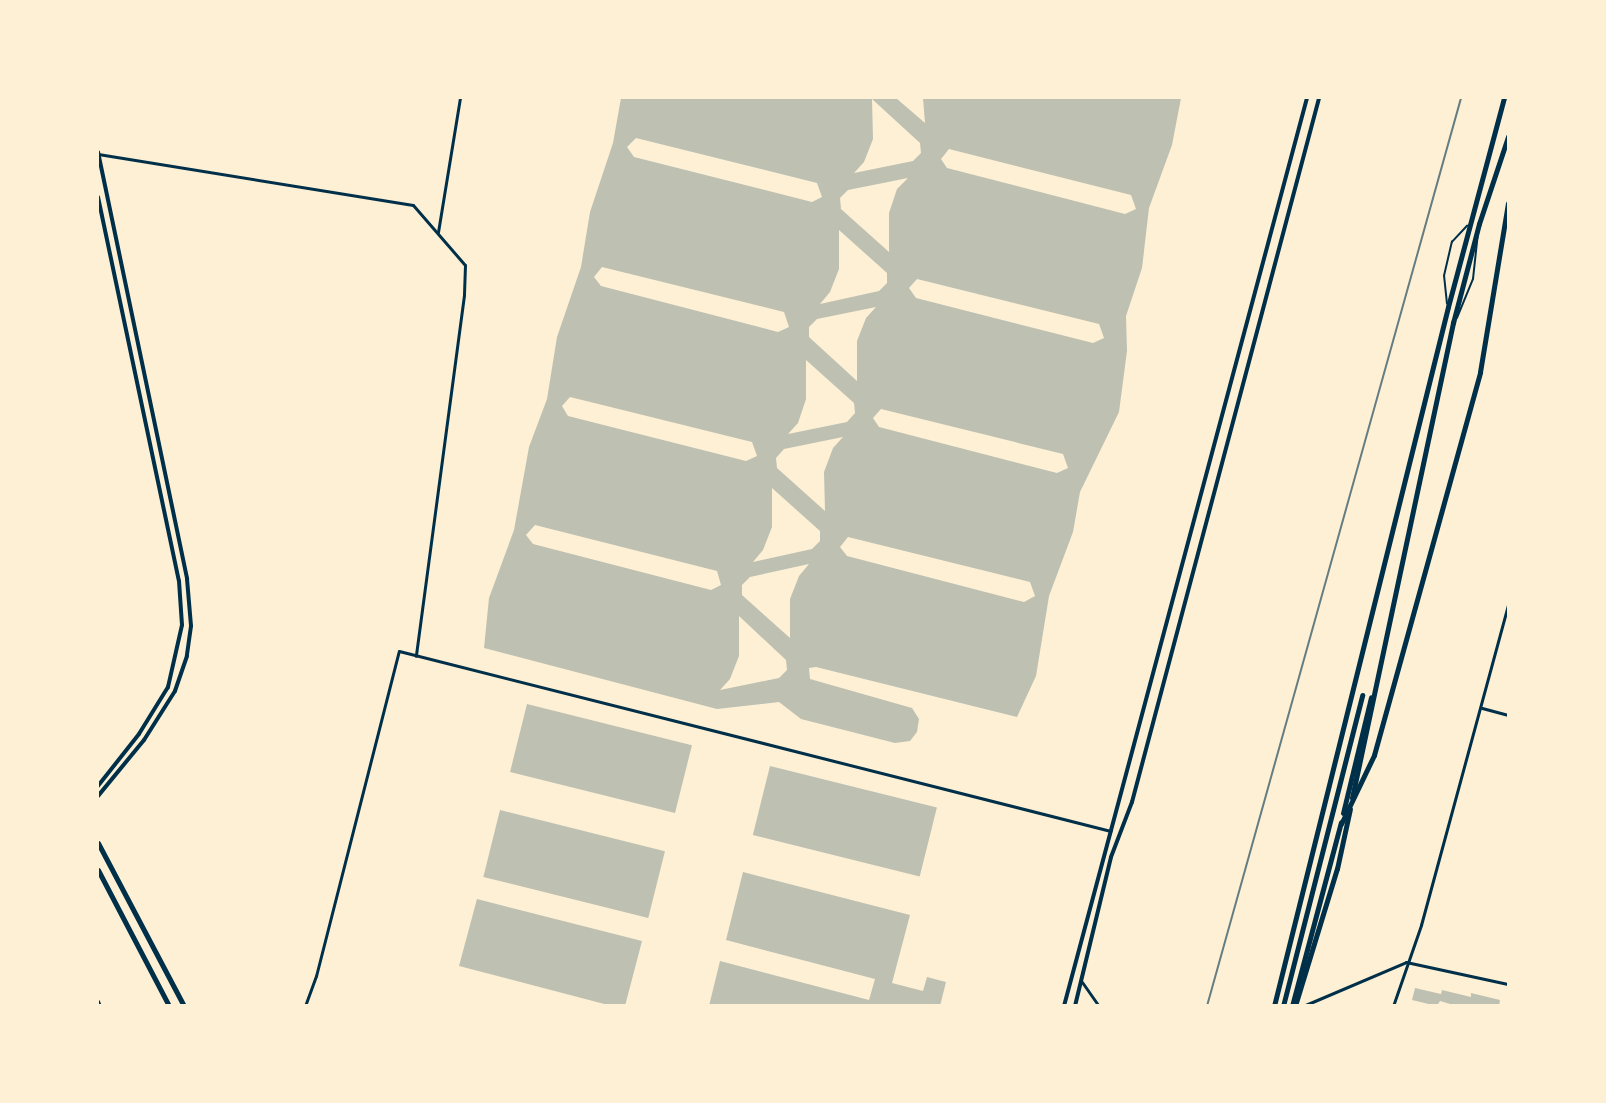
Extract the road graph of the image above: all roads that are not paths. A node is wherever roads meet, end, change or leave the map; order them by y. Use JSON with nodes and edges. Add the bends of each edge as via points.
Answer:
{"nodes":[{"id":1,"x":460,"y":98,"type":"edge"},
{"id":2,"x":1307,"y":98,"type":"edge"},
{"id":3,"x":1319,"y":98,"type":"edge"},
{"id":4,"x":1504,"y":98,"type":"edge"},
{"id":5,"x":1509,"y":137,"type":"edge"},
{"id":6,"x":98,"y":153,"type":"edge"},
{"id":7,"x":98,"y":197,"type":"edge"},
{"id":8,"x":1509,"y":203,"type":"edge"},
{"id":9,"x":1471,"y":224,"type":"junction"},
{"id":10,"x":438,"y":232,"type":"junction"},
{"id":11,"x":1448,"y":307,"type":"junction"},
{"id":12,"x":1509,"y":604,"type":"edge"},
{"id":13,"x":416,"y":656,"type":"junction"},
{"id":14,"x":1362,"y":695,"type":"dead end"},
{"id":15,"x":1371,"y":697,"type":"dead end"},
{"id":16,"x":1482,"y":708,"type":"junction"},
{"id":17,"x":1509,"y":715,"type":"edge"},
{"id":18,"x":98,"y":786,"type":"edge"},
{"id":19,"x":98,"y":796,"type":"edge"},
{"id":20,"x":1341,"y":824,"type":"junction"},
{"id":21,"x":1111,"y":831,"type":"junction"},
{"id":22,"x":98,"y":843,"type":"edge"},
{"id":23,"x":98,"y":870,"type":"edge"},
{"id":24,"x":1406,"y":962,"type":"junction"},
{"id":25,"x":1082,"y":982,"type":"junction"},
{"id":26,"x":1509,"y":984,"type":"edge"},
{"id":27,"x":98,"y":1001,"type":"edge"},
{"id":28,"x":100,"y":1005,"type":"edge"},
{"id":29,"x":169,"y":1005,"type":"edge"},
{"id":30,"x":184,"y":1005,"type":"edge"},
{"id":31,"x":305,"y":1005,"type":"edge"},
{"id":32,"x":1064,"y":1005,"type":"edge"},
{"id":33,"x":1075,"y":1005,"type":"edge"},
{"id":34,"x":1099,"y":1005,"type":"edge"},
{"id":35,"x":1274,"y":1005,"type":"edge"},
{"id":36,"x":1283,"y":1005,"type":"edge"},
{"id":37,"x":1294,"y":1005,"type":"edge"},
{"id":38,"x":1303,"y":1005,"type":"edge"},
{"id":39,"x":1394,"y":1005,"type":"edge"}],
"edges":[{"from":1,"to":10,"type":"street"},
{"from":2,"to":21,"type":"street"},
{"from":3,"to":25,"type":"street","via":[[1132,802],[1111,857]]},
{"from":4,"to":9,"type":"main road"},
{"from":5,"to":37,"type":"main road","via":[[1479,224],[1453,323],[1337,869]]},
{"from":6,"to":10,"type":"street","via":[[413,205]]},
{"from":6,"to":19,"type":"street","via":[[187,579],[190,626],[187,656],[175,691],[144,740]]},
{"from":7,"to":18,"type":"street","via":[[178,581],[182,625],[168,687],[139,734]]},
{"from":8,"to":20,"type":"main road","via":[[1480,372],[1374,755]]},
{"from":9,"to":11,"type":"main road"},
{"from":9,"to":11,"type":"lane","via":[[1452,242],[1444,276]]},
{"from":10,"to":13,"type":"street","via":[[465,265],[464,295]]},
{"from":11,"to":35,"type":"main road"},
{"from":12,"to":16,"type":"street"},
{"from":13,"to":21,"type":"street"},
{"from":13,"to":31,"type":"street","via":[[399,651],[316,976]]},
{"from":14,"to":36,"type":"main road"},
{"from":15,"to":20,"type":"main road"},
{"from":16,"to":17,"type":"street"},
{"from":16,"to":24,"type":"street","via":[[1421,926]]},
{"from":20,"to":37,"type":"main road"},
{"from":21,"to":32,"type":"street"},
{"from":22,"to":30,"type":"main road"},
{"from":23,"to":29,"type":"main road"},
{"from":24,"to":26,"type":"street"},
{"from":24,"to":38,"type":"street"},
{"from":24,"to":39,"type":"street"},
{"from":25,"to":33,"type":"street"},
{"from":25,"to":34,"type":"street"},
{"from":27,"to":28,"type":"street"}]}
